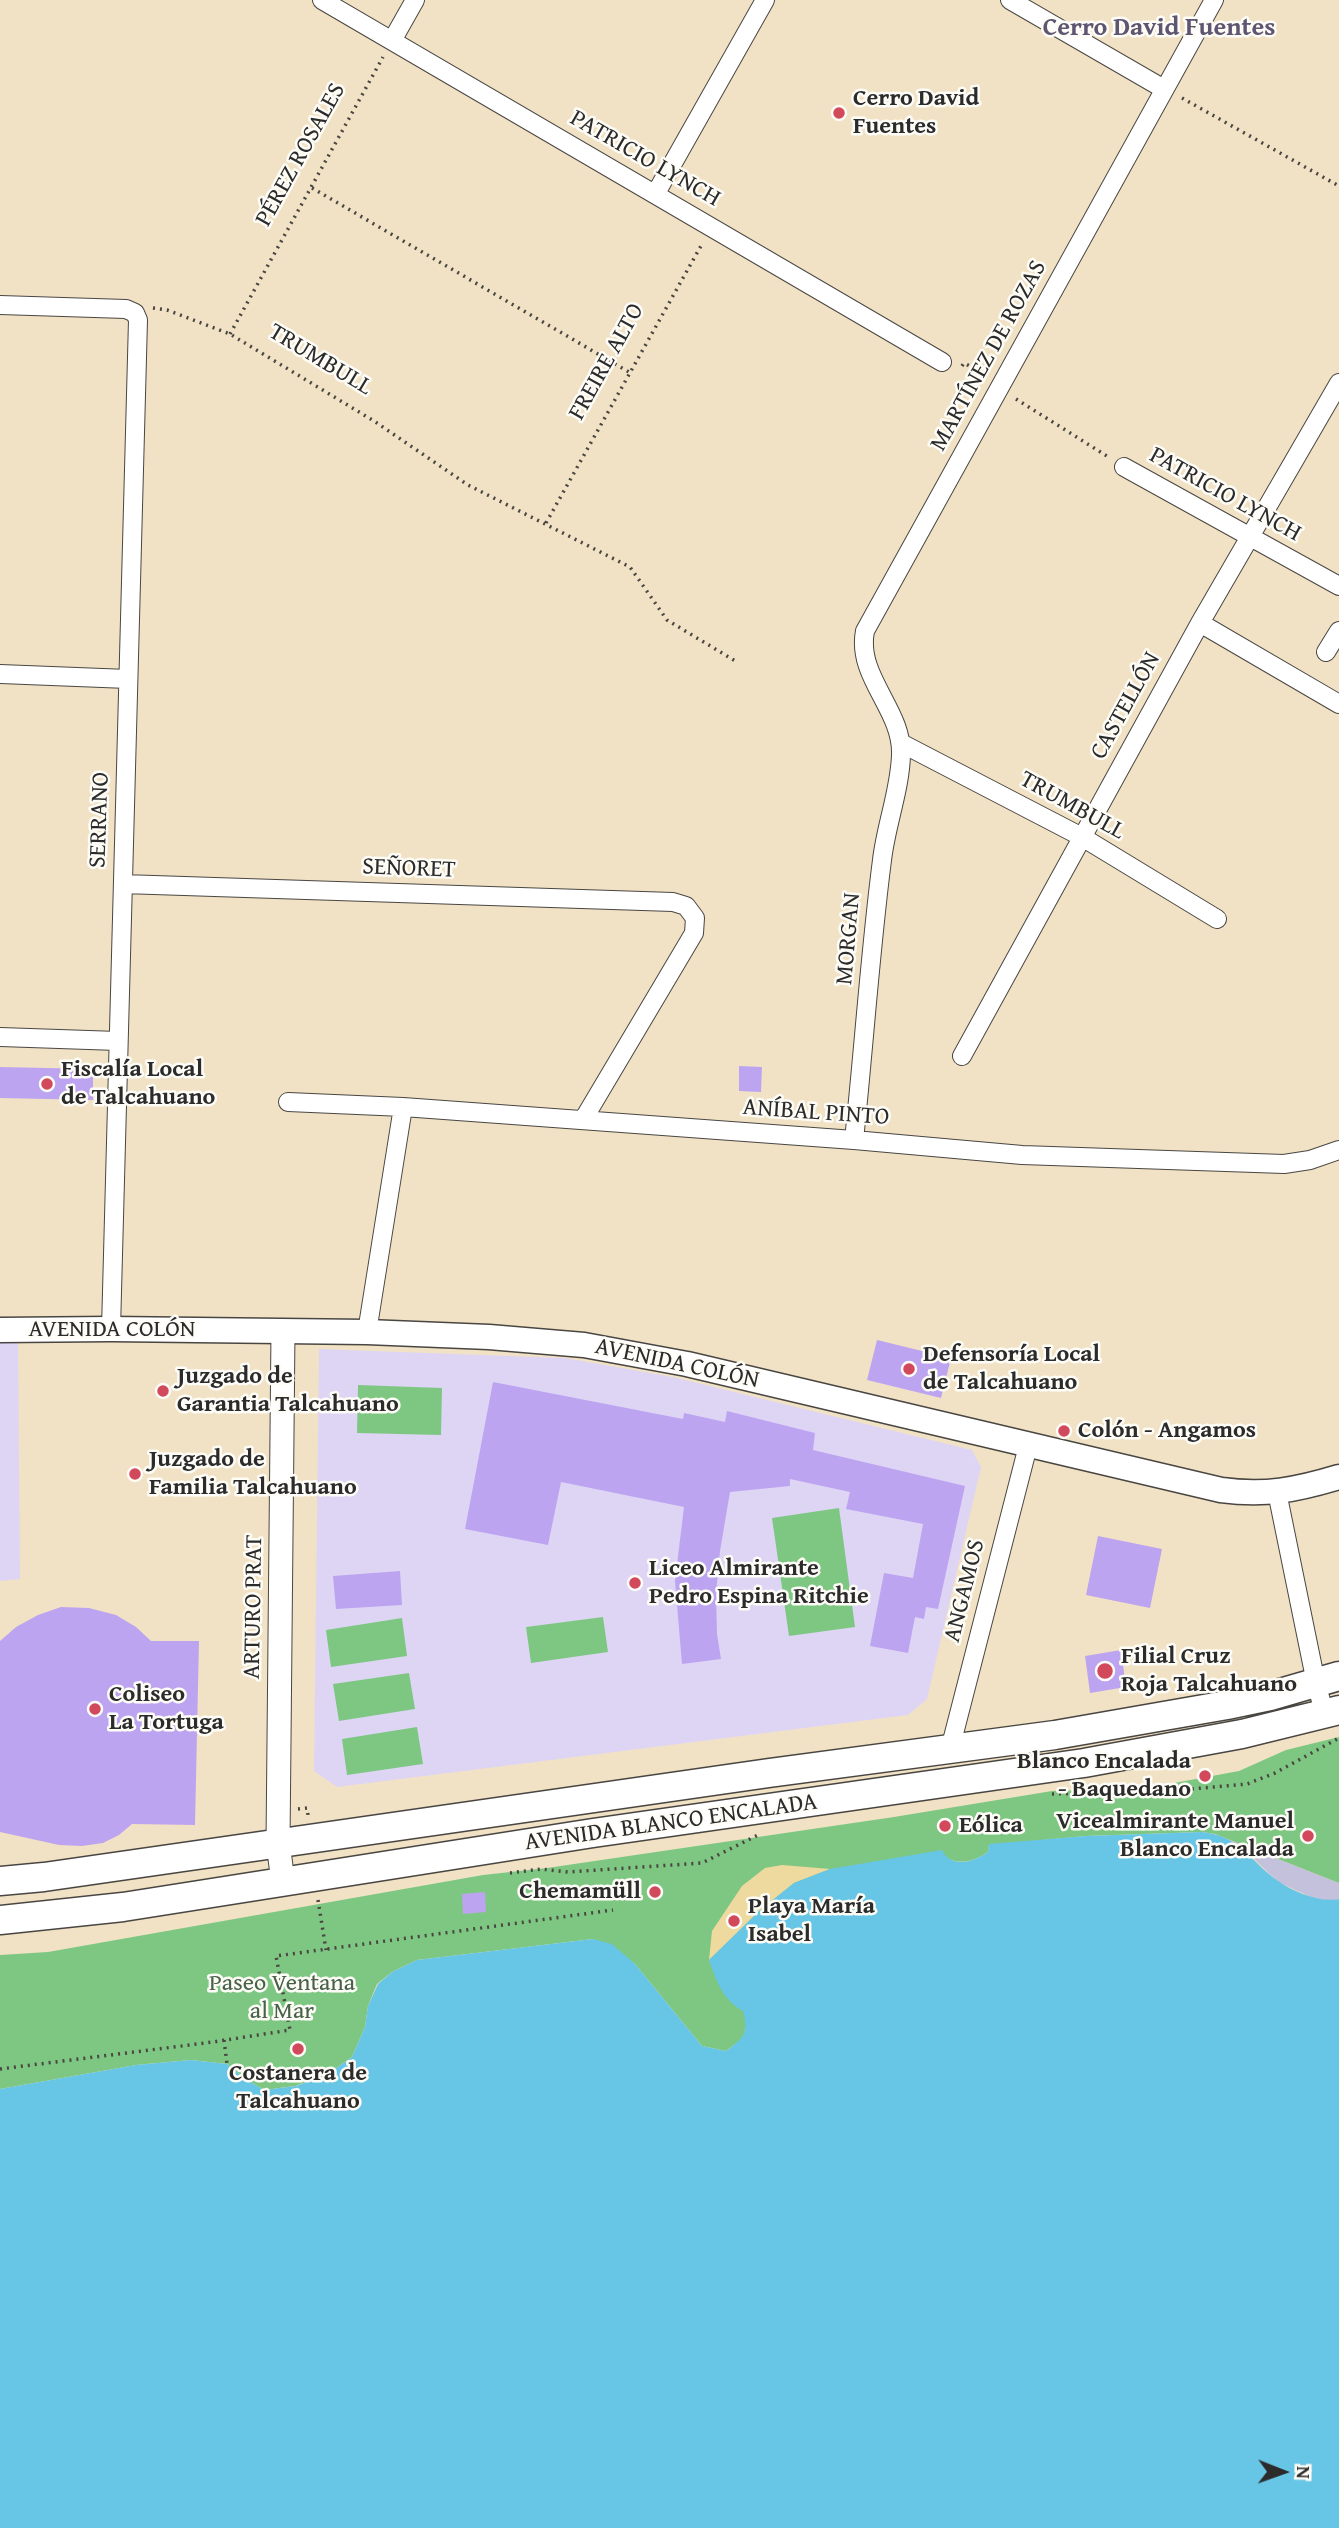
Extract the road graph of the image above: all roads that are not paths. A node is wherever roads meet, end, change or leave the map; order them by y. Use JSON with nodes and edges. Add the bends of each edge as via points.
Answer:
{"nodes":[{"id":1,"x":322,"y":0,"type":"edge"},
{"id":2,"x":415,"y":0,"type":"edge"},
{"id":3,"x":765,"y":0,"type":"edge"},
{"id":4,"x":1010,"y":0,"type":"edge"},
{"id":5,"x":1214,"y":0,"type":"edge"},
{"id":6,"x":393,"y":39,"type":"junction"},
{"id":7,"x":1164,"y":89,"type":"junction"},
{"id":8,"x":656,"y":193,"type":"junction"},
{"id":9,"x":0,"y":305,"type":"edge"},
{"id":10,"x":942,"y":362,"type":"dead end"},
{"id":11,"x":1339,"y":383,"type":"edge"},
{"id":12,"x":1124,"y":467,"type":"road end"},
{"id":13,"x":1250,"y":537,"type":"junction"},
{"id":14,"x":1339,"y":586,"type":"edge"},
{"id":15,"x":1200,"y":623,"type":"junction"},
{"id":16,"x":1339,"y":631,"type":"edge"},
{"id":17,"x":1326,"y":652,"type":"dead end"},
{"id":18,"x":0,"y":674,"type":"edge"},
{"id":19,"x":128,"y":679,"type":"junction"},
{"id":20,"x":1339,"y":704,"type":"edge"},
{"id":21,"x":901,"y":743,"type":"junction"},
{"id":22,"x":1082,"y":838,"type":"junction"},
{"id":23,"x":122,"y":884,"type":"junction"},
{"id":24,"x":1217,"y":919,"type":"dead end"},
{"id":25,"x":0,"y":1037,"type":"edge"},
{"id":26,"x":118,"y":1041,"type":"junction"},
{"id":27,"x":961,"y":1056,"type":"dead end"},
{"id":28,"x":288,"y":1102,"type":"dead end"},
{"id":29,"x":403,"y":1107,"type":"junction"},
{"id":30,"x":583,"y":1120,"type":"junction"},
{"id":31,"x":854,"y":1140,"type":"junction"},
{"id":32,"x":1339,"y":1150,"type":"edge"},
{"id":33,"x":111,"y":1329,"type":"junction"},
{"id":34,"x":0,"y":1330,"type":"edge"},
{"id":35,"x":283,"y":1331,"type":"junction"},
{"id":36,"x":367,"y":1332,"type":"junction"},
{"id":37,"x":1027,"y":1446,"type":"junction"},
{"id":38,"x":1339,"y":1477,"type":"edge"},
{"id":39,"x":1277,"y":1492,"type":"junction"},
{"id":40,"x":1328,"y":1680,"type":"edge"},
{"id":41,"x":1334,"y":1721,"type":"edge"},
{"id":42,"x":950,"y":1749,"type":"junction"},
{"id":43,"x":278,"y":1843,"type":"junction"},
{"id":44,"x":0,"y":1881,"type":"edge"},
{"id":45,"x":283,"y":1882,"type":"junction"},
{"id":46,"x":0,"y":1920,"type":"edge"}],
"edges":[{"from":1,"to":6,"type":"street","name":"PATRICIO LYNCH"},
{"from":2,"to":6,"type":"street"},
{"from":3,"to":8,"type":"street"},
{"from":4,"to":7,"type":"street"},
{"from":5,"to":7,"type":"street","name":"MARTÍNEZ DE ROZAS"},
{"from":6,"to":8,"type":"street","name":"PATRICIO LYNCH"},
{"from":7,"to":21,"type":"street","name":"MARTÍNEZ DE ROZAS","via":[[865,631],[866,663]]},
{"from":8,"to":10,"type":"street","name":"PATRICIO LYNCH"},
{"from":9,"to":19,"type":"street","name":"SERRANO","via":[[126,309],[138,320]]},
{"from":11,"to":13,"type":"street","name":"CASTELLÓN"},
{"from":12,"to":13,"type":"street","name":"PATRICIO LYNCH"},
{"from":13,"to":14,"type":"street","name":"PATRICIO LYNCH"},
{"from":13,"to":15,"type":"street","name":"CASTELLÓN"},
{"from":15,"to":20,"type":"street"},
{"from":15,"to":22,"type":"street","name":"CASTELLÓN"},
{"from":16,"to":17,"type":"street"},
{"from":18,"to":19,"type":"street"},
{"from":19,"to":23,"type":"street","name":"SERRANO"},
{"from":21,"to":22,"type":"street","name":"TRUMBULL"},
{"from":21,"to":31,"type":"street","name":"MORGAN","via":[[901,768],[875,913]]},
{"from":22,"to":24,"type":"street","name":"TRUMBULL"},
{"from":22,"to":27,"type":"street","name":"CASTELLÓN"},
{"from":23,"to":26,"type":"street","name":"SERRANO"},
{"from":23,"to":30,"type":"street","name":"SEÑORET","via":[[680,903],[692,911],[694,933]]},
{"from":25,"to":26,"type":"street"},
{"from":26,"to":33,"type":"street","name":"SERRANO"},
{"from":28,"to":29,"type":"street","name":"ANÍBAL PINTO"},
{"from":29,"to":30,"type":"street","name":"ANÍBAL PINTO"},
{"from":29,"to":36,"type":"street"},
{"from":30,"to":31,"type":"street","name":"ANÍBAL PINTO"},
{"from":31,"to":32,"type":"street","name":"ANÍBAL PINTO","via":[[1035,1156],[1269,1164],[1299,1162]]},
{"from":33,"to":34,"type":"main road","name":"AVENIDA COLÓN"},
{"from":33,"to":35,"type":"main road","name":"AVENIDA COLÓN"},
{"from":35,"to":36,"type":"main road","name":"AVENIDA COLÓN"},
{"from":35,"to":43,"type":"street","name":"ARTURO PRAT"},
{"from":36,"to":37,"type":"main road","name":"AVENIDA COLÓN","via":[[537,1339],[636,1353]]},
{"from":37,"to":39,"type":"main road","name":"AVENIDA COLÓN","via":[[1221,1490]]},
{"from":37,"to":42,"type":"street","name":"ANGAMOS"},
{"from":38,"to":39,"type":"main road","name":"AVENIDA COLÓN"},
{"from":39,"to":40,"type":"street"},
{"from":40,"to":41,"type":"street"},
{"from":40,"to":42,"type":"main road","name":"AVENIDA BLANCO ENCALADA","via":[[1176,1715]]},
{"from":41,"to":45,"type":"main road","name":"AVENIDA BLANCO ENCALADA","via":[[1084,1763]]},
{"from":42,"to":43,"type":"main road","name":"AVENIDA BLANCO ENCALADA"},
{"from":43,"to":44,"type":"main road","name":"AVENIDA BLANCO ENCALADA"},
{"from":43,"to":45,"type":"street","name":"ARTURO PRAT"},
{"from":45,"to":46,"type":"main road","name":"AVENIDA BLANCO ENCALADA"}]}
